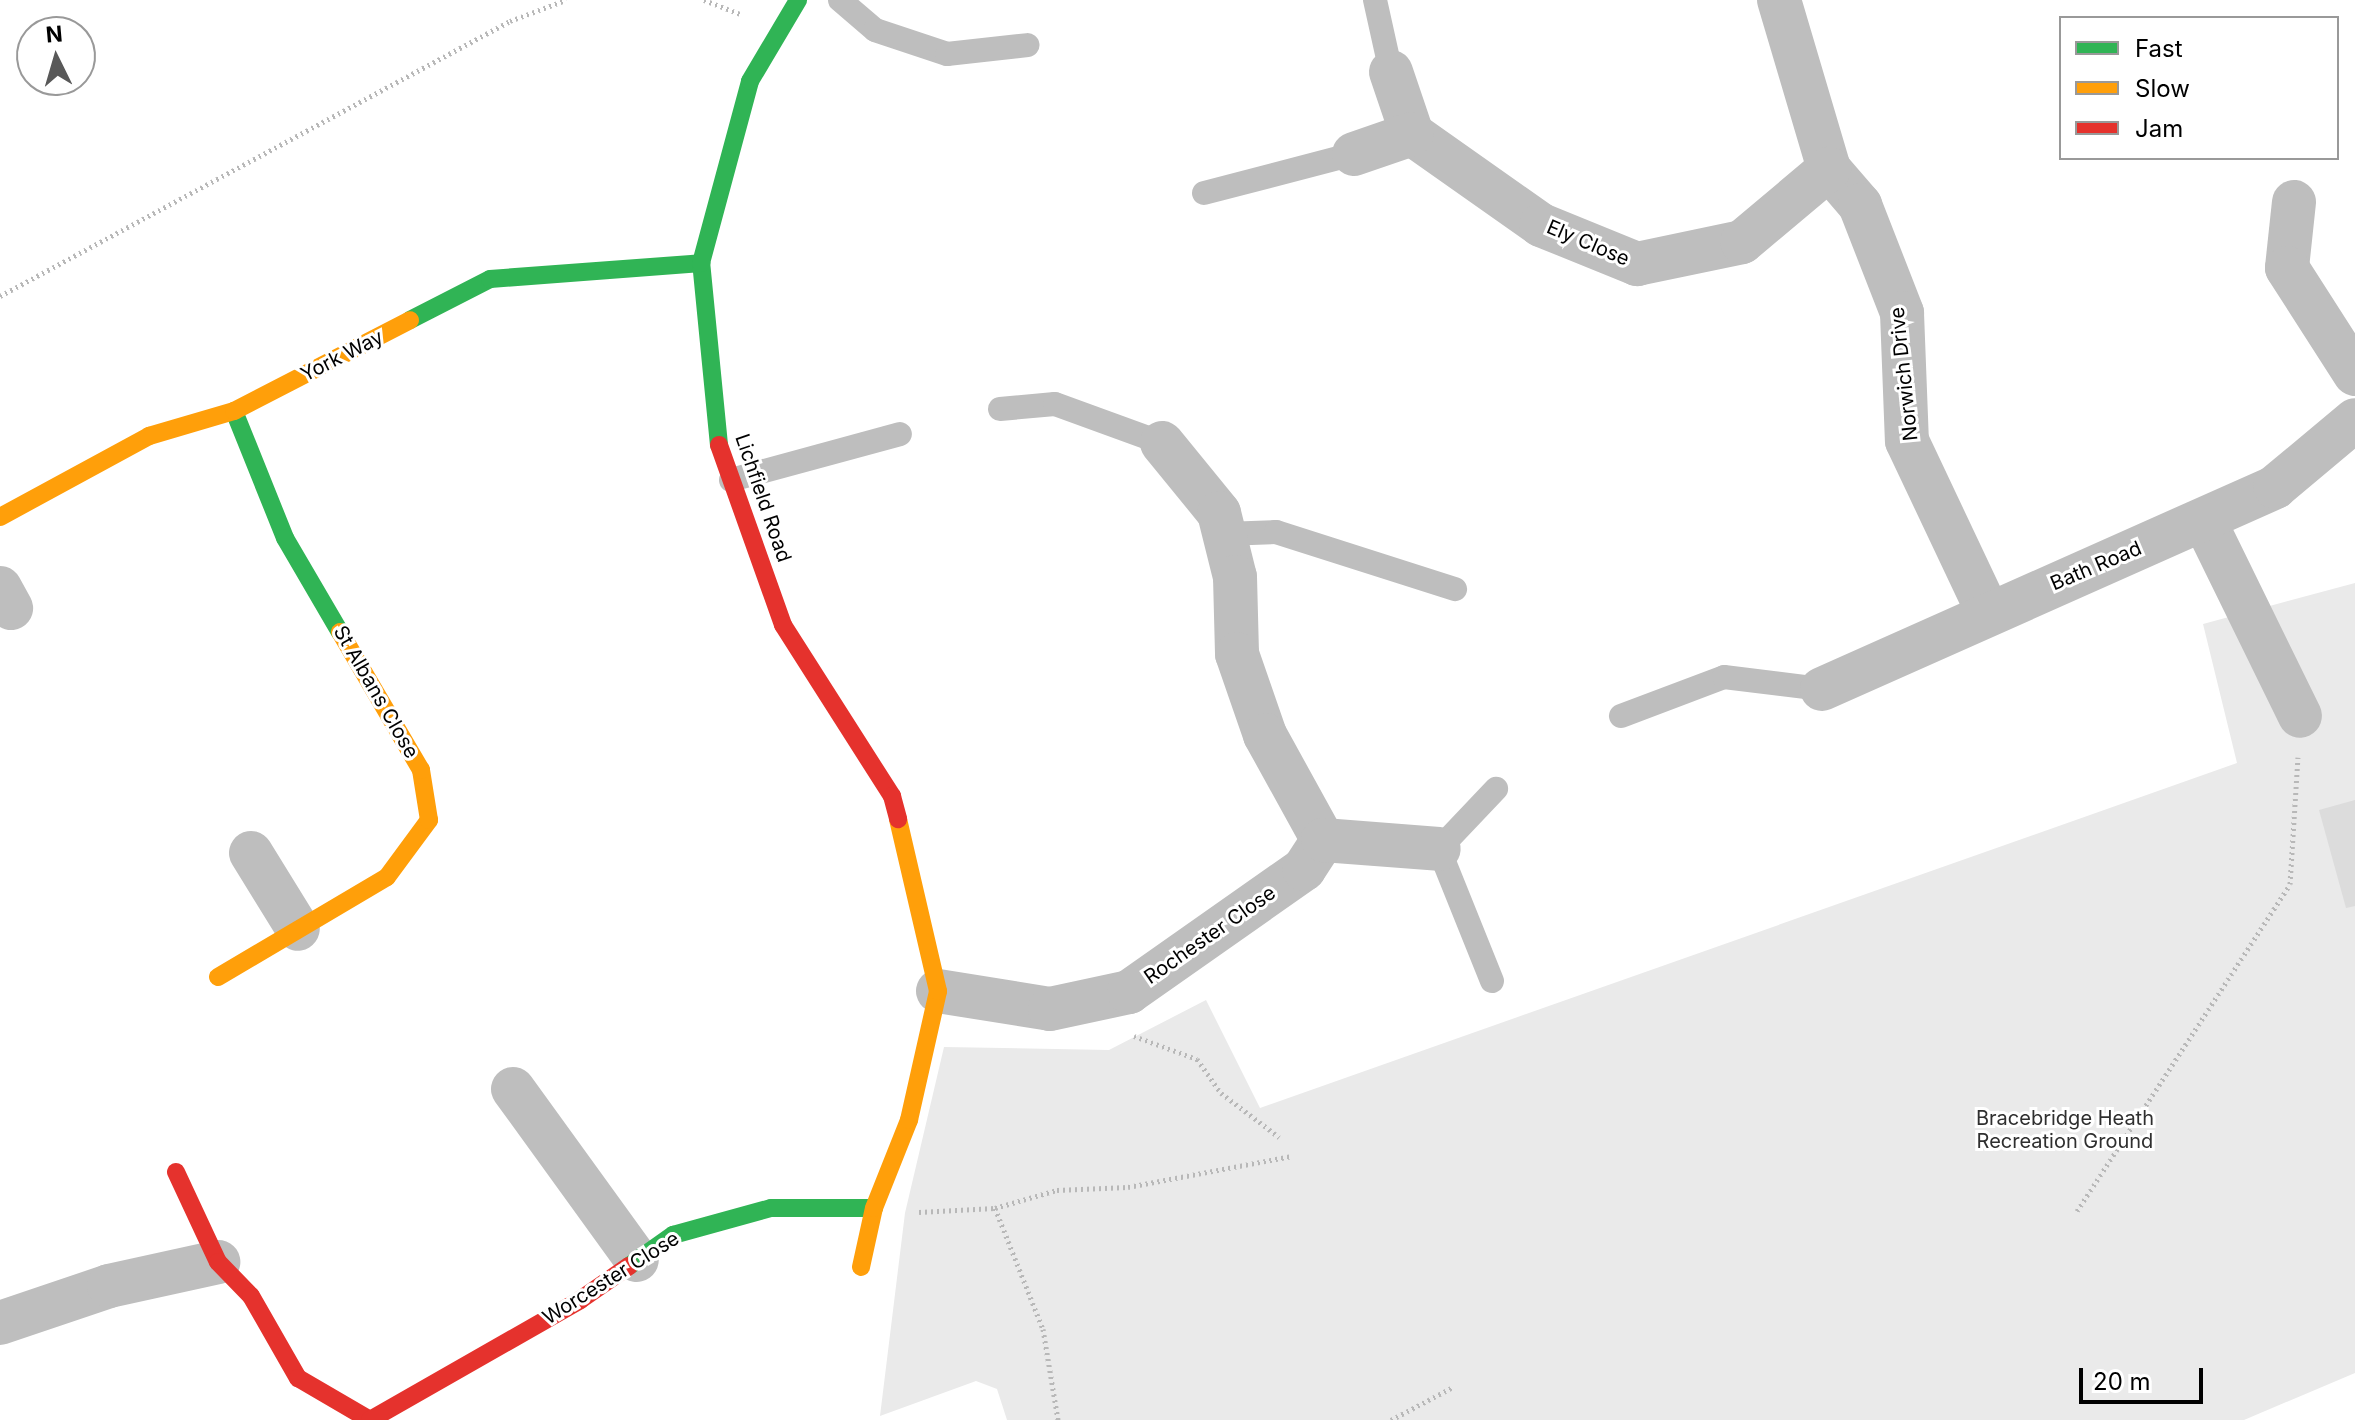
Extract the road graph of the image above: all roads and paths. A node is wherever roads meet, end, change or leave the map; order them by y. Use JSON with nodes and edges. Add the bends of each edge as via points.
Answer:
{"nodes":[{"id":1,"x":566,"y":0,"type":"edge"},
{"id":2,"x":798,"y":0,"type":"edge"},
{"id":3,"x":840,"y":0,"type":"edge"},
{"id":4,"x":1375,"y":0,"type":"edge"},
{"id":5,"x":1779,"y":0,"type":"edge"},
{"id":6,"x":1028,"y":45,"type":"dead end"},
{"id":7,"x":1391,"y":72,"type":"joint"},
{"id":8,"x":1412,"y":134,"type":"junction"},
{"id":9,"x":1354,"y":154,"type":"joint"},
{"id":10,"x":1829,"y":169,"type":"junction"},
{"id":11,"x":1204,"y":193,"type":"dead end"},
{"id":12,"x":2294,"y":202,"type":"dead end"},
{"id":13,"x":701,"y":263,"type":"junction"},
{"id":14,"x":0,"y":296,"type":"edge"},
{"id":15,"x":2355,"y":374,"type":"edge"},
{"id":16,"x":1000,"y":409,"type":"dead end"},
{"id":17,"x":234,"y":411,"type":"junction"},
{"id":18,"x":2355,"y":420,"type":"edge"},
{"id":19,"x":900,"y":434,"type":"dead end"},
{"id":20,"x":1162,"y":443,"type":"joint"},
{"id":21,"x":731,"y":480,"type":"junction"},
{"id":22,"x":0,"y":517,"type":"edge"},
{"id":23,"x":2204,"y":520,"type":"junction"},
{"id":24,"x":1224,"y":534,"type":"junction"},
{"id":25,"x":1455,"y":589,"type":"dead end"},
{"id":26,"x":1988,"y":612,"type":"junction"},
{"id":27,"x":1822,"y":689,"type":"joint"},
{"id":28,"x":1621,"y":716,"type":"dead end"},
{"id":29,"x":2300,"y":716,"type":"joint"},
{"id":30,"x":1496,"y":789,"type":"dead end"},
{"id":31,"x":1323,"y":840,"type":"junction"},
{"id":32,"x":1439,"y":849,"type":"junction"},
{"id":33,"x":251,"y":853,"type":"dead end"},
{"id":34,"x":298,"y":929,"type":"junction"},
{"id":35,"x":218,"y":977,"type":"dead end"},
{"id":36,"x":1492,"y":981,"type":"dead end"},
{"id":37,"x":938,"y":991,"type":"junction"},
{"id":38,"x":1121,"y":1032,"type":"dead end"},
{"id":39,"x":513,"y":1089,"type":"dead end"},
{"id":40,"x":1279,"y":1137,"type":"dead end"},
{"id":41,"x":1292,"y":1156,"type":"dead end"},
{"id":42,"x":176,"y":1172,"type":"dead end"},
{"id":43,"x":874,"y":1208,"type":"junction"},
{"id":44,"x":995,"y":1208,"type":"junction"},
{"id":45,"x":2077,"y":1211,"type":"dead end"},
{"id":46,"x":905,"y":1213,"type":"dead end"},
{"id":47,"x":637,"y":1260,"type":"junction"},
{"id":48,"x":218,"y":1262,"type":"junction"},
{"id":49,"x":861,"y":1267,"type":"dead end"},
{"id":50,"x":0,"y":1323,"type":"edge"},
{"id":51,"x":1453,"y":1387,"type":"dead end"},
{"id":52,"x":1058,"y":1420,"type":"edge"},
{"id":53,"x":1391,"y":1420,"type":"edge"}],
"edges":[{"from":1,"to":14,"type":"path","via":[[510,21]]},
{"from":2,"to":13,"type":"street","name":"Lichfield Road","via":[[750,81]]},
{"from":3,"to":6,"type":"lane","via":[[875,30],[947,54]]},
{"from":4,"to":7,"type":"lane"},
{"from":5,"to":10,"type":"street","name":"Norwich Drive"},
{"from":7,"to":8,"type":"street"},
{"from":8,"to":9,"type":"street"},
{"from":8,"to":10,"type":"street","name":"Ely Close","via":[[1541,225],[1637,264],[1742,242]]},
{"from":9,"to":11,"type":"lane"},
{"from":10,"to":26,"type":"street","name":"Norwich Drive","via":[[1860,205],[1902,313],[1907,441]]},
{"from":12,"to":15,"type":"street","via":[[2287,268]]},
{"from":13,"to":17,"type":"street","name":"York Way","via":[[490,279]]},
{"from":13,"to":21,"type":"street","name":"Lichfield Road","via":[[719,445]]},
{"from":16,"to":20,"type":"lane","via":[[1055,404]]},
{"from":17,"to":22,"type":"street","name":"York Way","via":[[149,436]]},
{"from":17,"to":34,"type":"street","name":"St Albans Close","via":[[285,538],[421,770],[429,820],[387,877]]},
{"from":18,"to":23,"type":"street","name":"Bath Road","via":[[2275,487]]},
{"from":19,"to":21,"type":"lane"},
{"from":20,"to":24,"type":"street","via":[[1219,513]]},
{"from":21,"to":37,"type":"street","name":"Lichfield Road","via":[[783,625],[892,796]]},
{"from":23,"to":26,"type":"street","name":"Bath Road"},
{"from":23,"to":29,"type":"street"},
{"from":24,"to":25,"type":"lane","via":[[1276,532]]},
{"from":24,"to":31,"type":"street","via":[[1235,577],[1237,654],[1265,735]]},
{"from":26,"to":27,"type":"street","name":"Bath Road"},
{"from":27,"to":28,"type":"lane","via":[[1724,677]]},
{"from":29,"to":45,"type":"path","via":[[2290,884]]},
{"from":30,"to":32,"type":"lane"},
{"from":31,"to":32,"type":"street"},
{"from":31,"to":37,"type":"street","name":"Rochester Close","via":[[1304,869],[1129,992],[1050,1009]]},
{"from":32,"to":36,"type":"lane"},
{"from":33,"to":34,"type":"street"},
{"from":34,"to":35,"type":"street","name":"St Albans Close"},
{"from":37,"to":43,"type":"street","via":[[909,1120]]},
{"from":38,"to":40,"type":"path","via":[[1197,1059],[1221,1093]]},
{"from":39,"to":47,"type":"street"},
{"from":41,"to":44,"type":"path","via":[[1128,1187],[1057,1190]]},
{"from":42,"to":48,"type":"street","name":"Worcester Close"},
{"from":43,"to":47,"type":"street","name":"Worcester Close","via":[[771,1208],[673,1235]]},
{"from":43,"to":49,"type":"street"},
{"from":44,"to":46,"type":"path"},
{"from":44,"to":52,"type":"path","via":[[1043,1329]]},
{"from":47,"to":48,"type":"street","name":"Worcester Close","via":[[580,1300],[370,1420],[298,1378],[251,1296]]},
{"from":48,"to":50,"type":"street","via":[[109,1286]]},
{"from":51,"to":53,"type":"path"}]}
